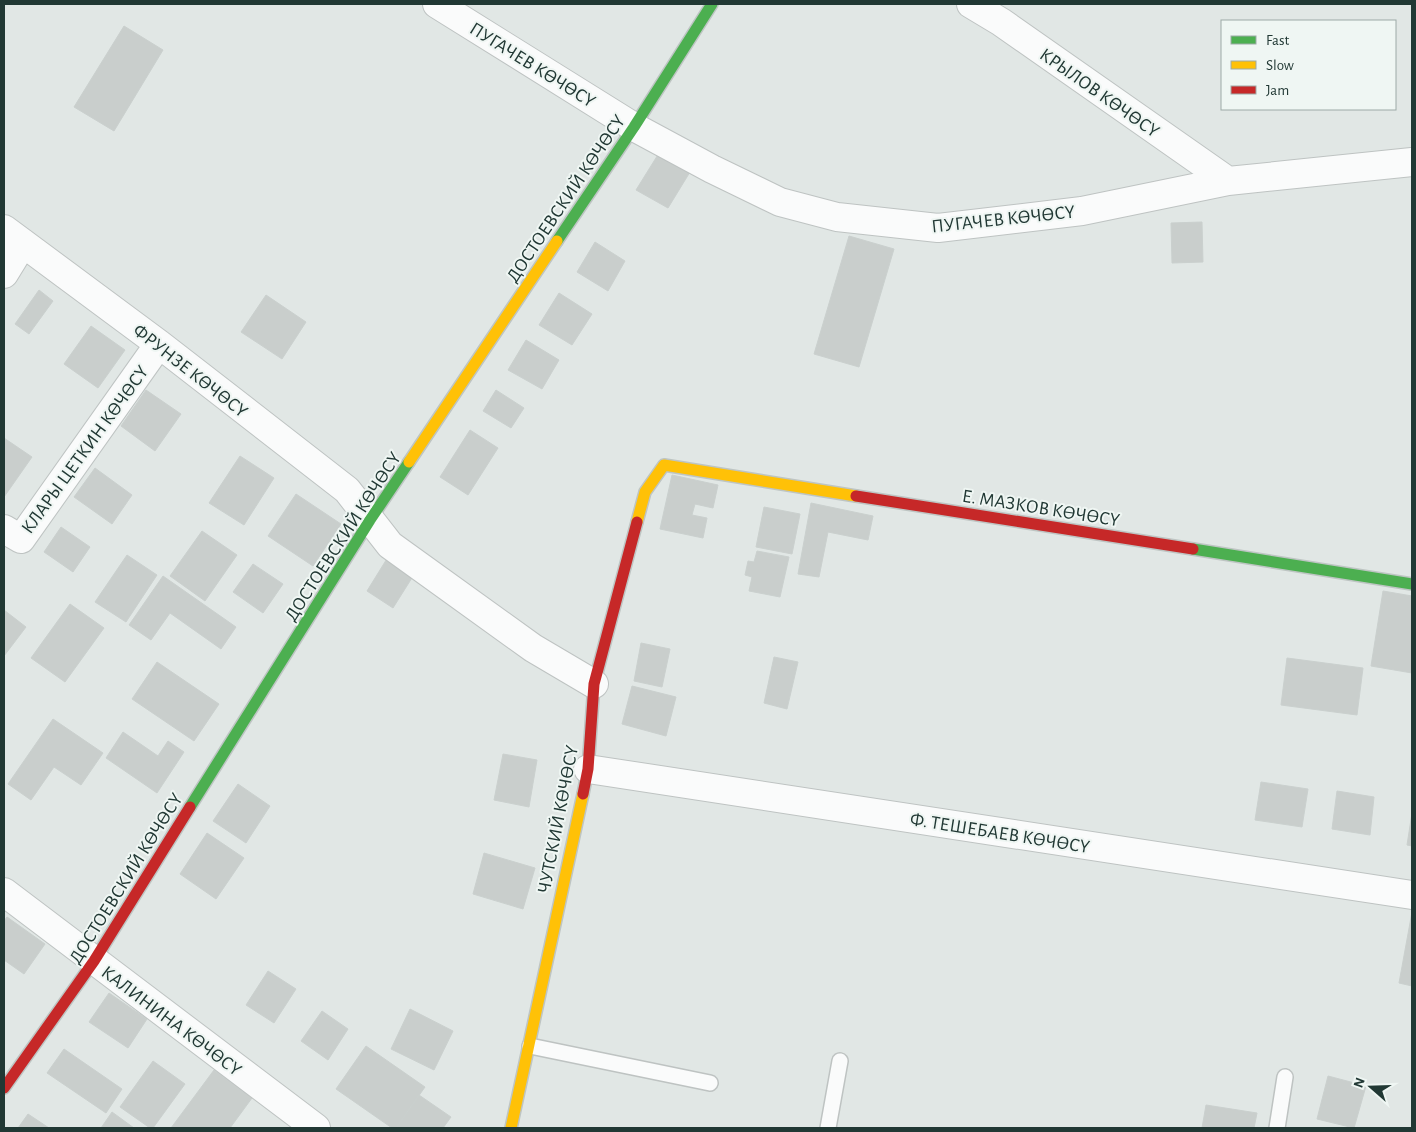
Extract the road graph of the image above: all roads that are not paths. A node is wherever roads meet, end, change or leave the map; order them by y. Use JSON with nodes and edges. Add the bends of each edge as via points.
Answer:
{"nodes":[{"id":1,"x":436,"y":4,"type":"edge"},
{"id":2,"x":712,"y":4,"type":"edge"},
{"id":3,"x":971,"y":4,"type":"edge"},
{"id":4,"x":1007,"y":13,"type":"edge"},
{"id":5,"x":634,"y":126,"type":"junction"},
{"id":6,"x":1412,"y":162,"type":"edge"},
{"id":7,"x":1228,"y":181,"type":"junction"},
{"id":8,"x":14,"y":236,"type":"edge"},
{"id":9,"x":4,"y":274,"type":"edge"},
{"id":10,"x":159,"y":344,"type":"junction"},
{"id":11,"x":664,"y":465,"type":"joint"},
{"id":12,"x":370,"y":520,"type":"junction"},
{"id":13,"x":4,"y":529,"type":"edge"},
{"id":14,"x":1412,"y":584,"type":"edge"},
{"id":15,"x":594,"y":684,"type":"junction"},
{"id":16,"x":588,"y":769,"type":"junction"},
{"id":17,"x":4,"y":892,"type":"edge"},
{"id":18,"x":1412,"y":895,"type":"edge"},
{"id":19,"x":94,"y":961,"type":"junction"},
{"id":20,"x":530,"y":1046,"type":"junction"},
{"id":21,"x":840,"y":1061,"type":"dead end"},
{"id":22,"x":1285,"y":1077,"type":"dead end"},
{"id":23,"x":710,"y":1083,"type":"dead end"},
{"id":24,"x":4,"y":1088,"type":"edge"},
{"id":25,"x":316,"y":1128,"type":"edge"},
{"id":26,"x":512,"y":1128,"type":"edge"},
{"id":27,"x":828,"y":1128,"type":"edge"},
{"id":28,"x":1277,"y":1128,"type":"edge"}],
"edges":[{"from":1,"to":5,"type":"street","name":"ПУГАЧЕВ КӨЧӨСҮ"},
{"from":2,"to":5,"type":"street","name":"ДОСТОЕВСКИЙ КӨЧӨСҮ"},
{"from":3,"to":4,"type":"street","name":"КРЫЛОВ КӨЧӨСҮ"},
{"from":4,"to":7,"type":"street","name":"КРЫЛОВ КӨЧӨСҮ"},
{"from":5,"to":7,"type":"street","name":"ПУГАЧЕВ КӨЧӨСҮ","via":[[780,202],[837,218],[938,228],[1082,211]]},
{"from":5,"to":12,"type":"street","name":"ДОСТОЕВСКИЙ КӨЧӨСҮ"},
{"from":6,"to":7,"type":"street","name":"ПУГАЧЕВ КӨЧӨСҮ"},
{"from":8,"to":9,"type":"street"},
{"from":8,"to":10,"type":"street","name":"ФРУНЗЕ КӨЧӨСҮ"},
{"from":10,"to":12,"type":"street","name":"ФРУНЗЕ КӨЧӨСҮ","via":[[346,490]]},
{"from":10,"to":13,"type":"street","name":"КЛАРЫ ЦЕТКИН КӨЧӨСҮ","via":[[20,539]]},
{"from":11,"to":14,"type":"street","name":"Е. МАЗКОВ КӨЧӨСҮ"},
{"from":11,"to":15,"type":"street","name":"ЧУТСКИЙ КӨЧӨСҮ","via":[[644,492]]},
{"from":12,"to":15,"type":"street","name":"ФРУНЗЕ КӨЧӨСҮ","via":[[390,545],[533,648]]},
{"from":12,"to":19,"type":"street","name":"ДОСТОЕВСКИЙ КӨЧӨСҮ"},
{"from":15,"to":16,"type":"street","name":"ЧУТСКИЙ КӨЧӨСҮ"},
{"from":16,"to":18,"type":"street","name":"Ф. ТЕШЕБАЕВ КӨЧӨСҮ"},
{"from":16,"to":20,"type":"street","name":"ЧУТСКИЙ КӨЧӨСҮ"},
{"from":17,"to":19,"type":"street","name":"КАЛИНИНА КӨЧӨСҮ"},
{"from":19,"to":24,"type":"street","name":"ДОСТОЕВСКИЙ КӨЧӨСҮ"},
{"from":19,"to":25,"type":"street","name":"КАЛИНИНА КӨЧӨСҮ"},
{"from":20,"to":23,"type":"lane"},
{"from":20,"to":26,"type":"street","name":"ЧУТСКИЙ КӨЧӨСҮ"},
{"from":21,"to":27,"type":"lane"},
{"from":22,"to":28,"type":"lane"}]}
